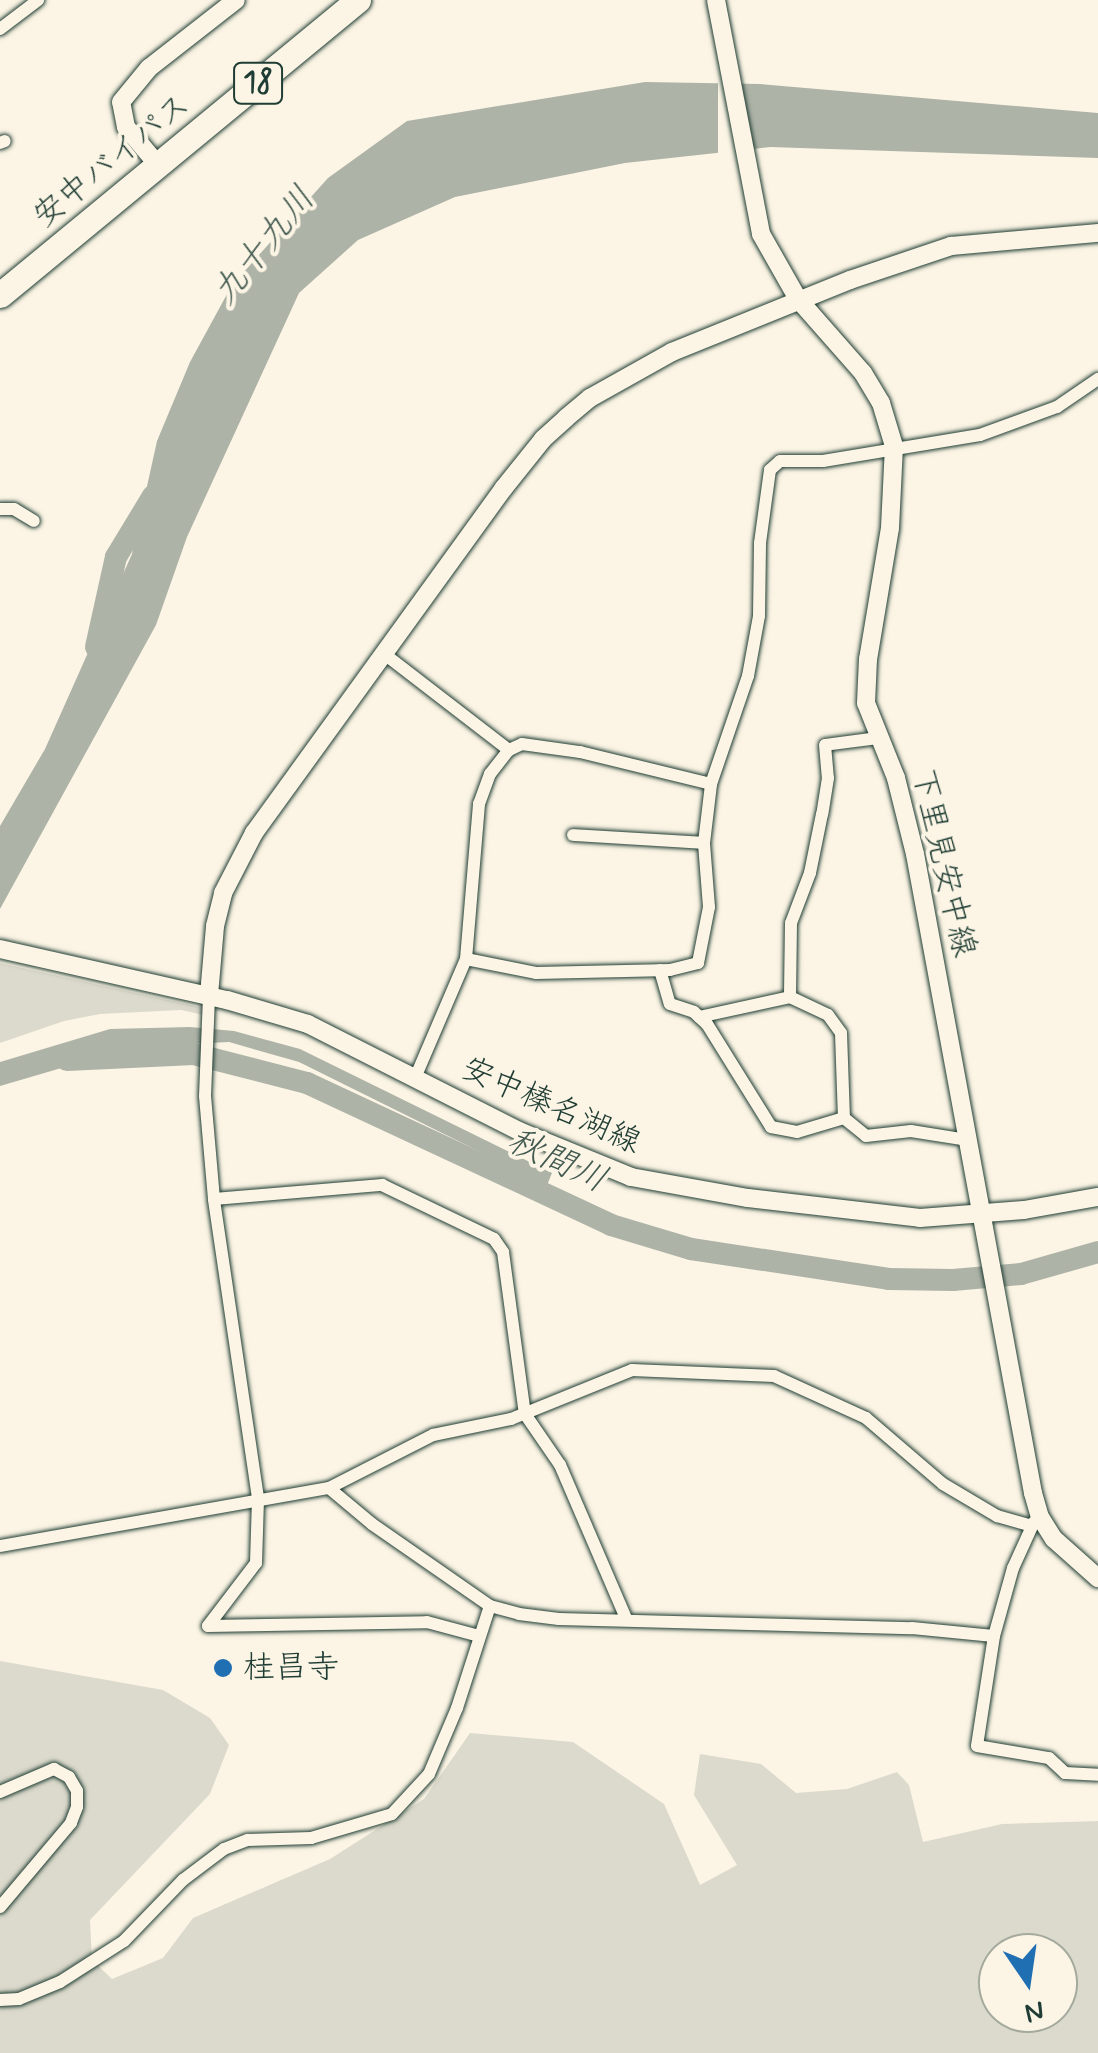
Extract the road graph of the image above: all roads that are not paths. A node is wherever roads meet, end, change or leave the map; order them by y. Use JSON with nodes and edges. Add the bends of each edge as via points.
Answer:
{"nodes":[{"id":1,"x":38,"y":0,"type":"edge"},
{"id":2,"x":236,"y":0,"type":"edge"},
{"id":3,"x":358,"y":0,"type":"edge"},
{"id":4,"x":716,"y":0,"type":"edge"},
{"id":5,"x":0,"y":30,"type":"edge"},
{"id":6,"x":158,"y":166,"type":"junction"},
{"id":7,"x":1098,"y":232,"type":"edge"},
{"id":8,"x":0,"y":295,"type":"edge"},
{"id":9,"x":798,"y":299,"type":"junction"},
{"id":10,"x":1098,"y":379,"type":"edge"},
{"id":11,"x":894,"y":446,"type":"junction"},
{"id":12,"x":0,"y":509,"type":"edge"},
{"id":13,"x":34,"y":521,"type":"dead end"},
{"id":14,"x":382,"y":653,"type":"junction"},
{"id":15,"x":878,"y":738,"type":"junction"},
{"id":16,"x":509,"y":750,"type":"junction"},
{"id":17,"x":711,"y":784,"type":"junction"},
{"id":18,"x":573,"y":835,"type":"dead end"},
{"id":19,"x":704,"y":843,"type":"junction"},
{"id":20,"x":0,"y":949,"type":"edge"},
{"id":21,"x":466,"y":960,"type":"junction"},
{"id":22,"x":660,"y":970,"type":"junction"},
{"id":23,"x":209,"y":996,"type":"junction"},
{"id":24,"x":790,"y":996,"type":"junction"},
{"id":25,"x":699,"y":1017,"type":"junction"},
{"id":26,"x":415,"y":1078,"type":"junction"},
{"id":27,"x":844,"y":1118,"type":"junction"},
{"id":28,"x":968,"y":1140,"type":"junction"},
{"id":29,"x":1098,"y":1197,"type":"edge"},
{"id":30,"x":214,"y":1198,"type":"junction"},
{"id":31,"x":981,"y":1212,"type":"junction"},
{"id":32,"x":525,"y":1414,"type":"junction"},
{"id":33,"x":328,"y":1488,"type":"junction"},
{"id":34,"x":258,"y":1498,"type":"junction"},
{"id":35,"x":1034,"y":1521,"type":"junction"},
{"id":36,"x":0,"y":1546,"type":"edge"},
{"id":37,"x":1098,"y":1578,"type":"edge"},
{"id":38,"x":490,"y":1606,"type":"junction"},
{"id":39,"x":626,"y":1618,"type":"junction"},
{"id":40,"x":479,"y":1636,"type":"junction"},
{"id":41,"x":994,"y":1636,"type":"junction"},
{"id":42,"x":1098,"y":1775,"type":"edge"},
{"id":43,"x":0,"y":1792,"type":"edge"},
{"id":44,"x":0,"y":1907,"type":"edge"},
{"id":45,"x":0,"y":2000,"type":"edge"}],
"edges":[{"from":1,"to":5,"type":"street"},
{"from":2,"to":6,"type":"main road","via":[[149,68],[121,102],[126,127]]},
{"from":3,"to":6,"type":"highway","name":"安中バイパス","number":"18"},
{"from":4,"to":9,"type":"main road","name":"下里見安中線","via":[[761,234]]},
{"from":6,"to":8,"type":"highway","name":"安中バイパス","number":"18"},
{"from":7,"to":9,"type":"main road","via":[[951,246]]},
{"from":9,"to":11,"type":"main road","name":"下里見安中線","via":[[863,373]]},
{"from":9,"to":14,"type":"main road","via":[[672,352],[566,418],[503,489]]},
{"from":10,"to":11,"type":"street","via":[[1057,406],[980,435]]},
{"from":11,"to":15,"type":"main road","name":"下里見安中線","via":[[890,528],[868,659],[866,702]]},
{"from":11,"to":17,"type":"street","via":[[823,461],[780,461],[770,470],[748,676]]},
{"from":12,"to":13,"type":"street"},
{"from":14,"to":16,"type":"street"},
{"from":14,"to":23,"type":"main road","via":[[236,863],[214,926]]},
{"from":15,"to":24,"type":"street","via":[[825,745],[822,814],[791,923]]},
{"from":15,"to":28,"type":"main road","name":"下里見安中線","via":[[916,854]]},
{"from":16,"to":17,"type":"street","via":[[522,744],[580,752]]},
{"from":16,"to":21,"type":"street","via":[[479,804]]},
{"from":17,"to":19,"type":"street"},
{"from":18,"to":19,"type":"street"},
{"from":19,"to":22,"type":"street","via":[[709,907],[703,953],[688,969]]},
{"from":20,"to":23,"type":"main road","name":"安中榛名湖線"},
{"from":21,"to":22,"type":"street","via":[[536,973]]},
{"from":21,"to":26,"type":"street"},
{"from":22,"to":25,"type":"street","via":[[670,1004]]},
{"from":23,"to":26,"type":"main road","name":"安中榛名湖線","via":[[308,1024]]},
{"from":23,"to":30,"type":"street","via":[[205,1096]]},
{"from":24,"to":25,"type":"street"},
{"from":24,"to":27,"type":"street","via":[[828,1014],[841,1032]]},
{"from":25,"to":27,"type":"street","via":[[771,1127],[797,1132]]},
{"from":26,"to":31,"type":"main road","name":"安中榛名湖線","via":[[575,1156],[632,1176],[850,1213],[920,1218]]},
{"from":27,"to":28,"type":"street","via":[[866,1136],[911,1131]]},
{"from":28,"to":31,"type":"main road","name":"下里見安中線"},
{"from":29,"to":31,"type":"main road","name":"安中榛名湖線"},
{"from":30,"to":32,"type":"street","via":[[382,1185],[494,1239],[503,1252]]},
{"from":30,"to":34,"type":"street"},
{"from":31,"to":35,"type":"main road","name":"下里見安中線"},
{"from":32,"to":33,"type":"street","via":[[433,1435]]},
{"from":32,"to":35,"type":"street","via":[[632,1370],[774,1376],[866,1418],[943,1484],[997,1516]]},
{"from":32,"to":39,"type":"street","via":[[560,1465]]},
{"from":33,"to":34,"type":"street"},
{"from":33,"to":38,"type":"street"},
{"from":34,"to":36,"type":"street"},
{"from":34,"to":40,"type":"street","via":[[256,1563],[208,1626],[427,1622]]},
{"from":35,"to":37,"type":"main road","name":"下里見安中線"},
{"from":35,"to":41,"type":"street"},
{"from":38,"to":39,"type":"street","via":[[559,1619]]},
{"from":38,"to":40,"type":"street"},
{"from":39,"to":41,"type":"street"},
{"from":40,"to":45,"type":"street","via":[[429,1774],[392,1814],[311,1838],[248,1840],[224,1848],[111,1950],[40,1991]]},
{"from":41,"to":42,"type":"street","via":[[977,1746],[1049,1758],[1065,1773]]},
{"from":43,"to":44,"type":"street","via":[[54,1768],[69,1777],[77,1807],[72,1824]]}]}
